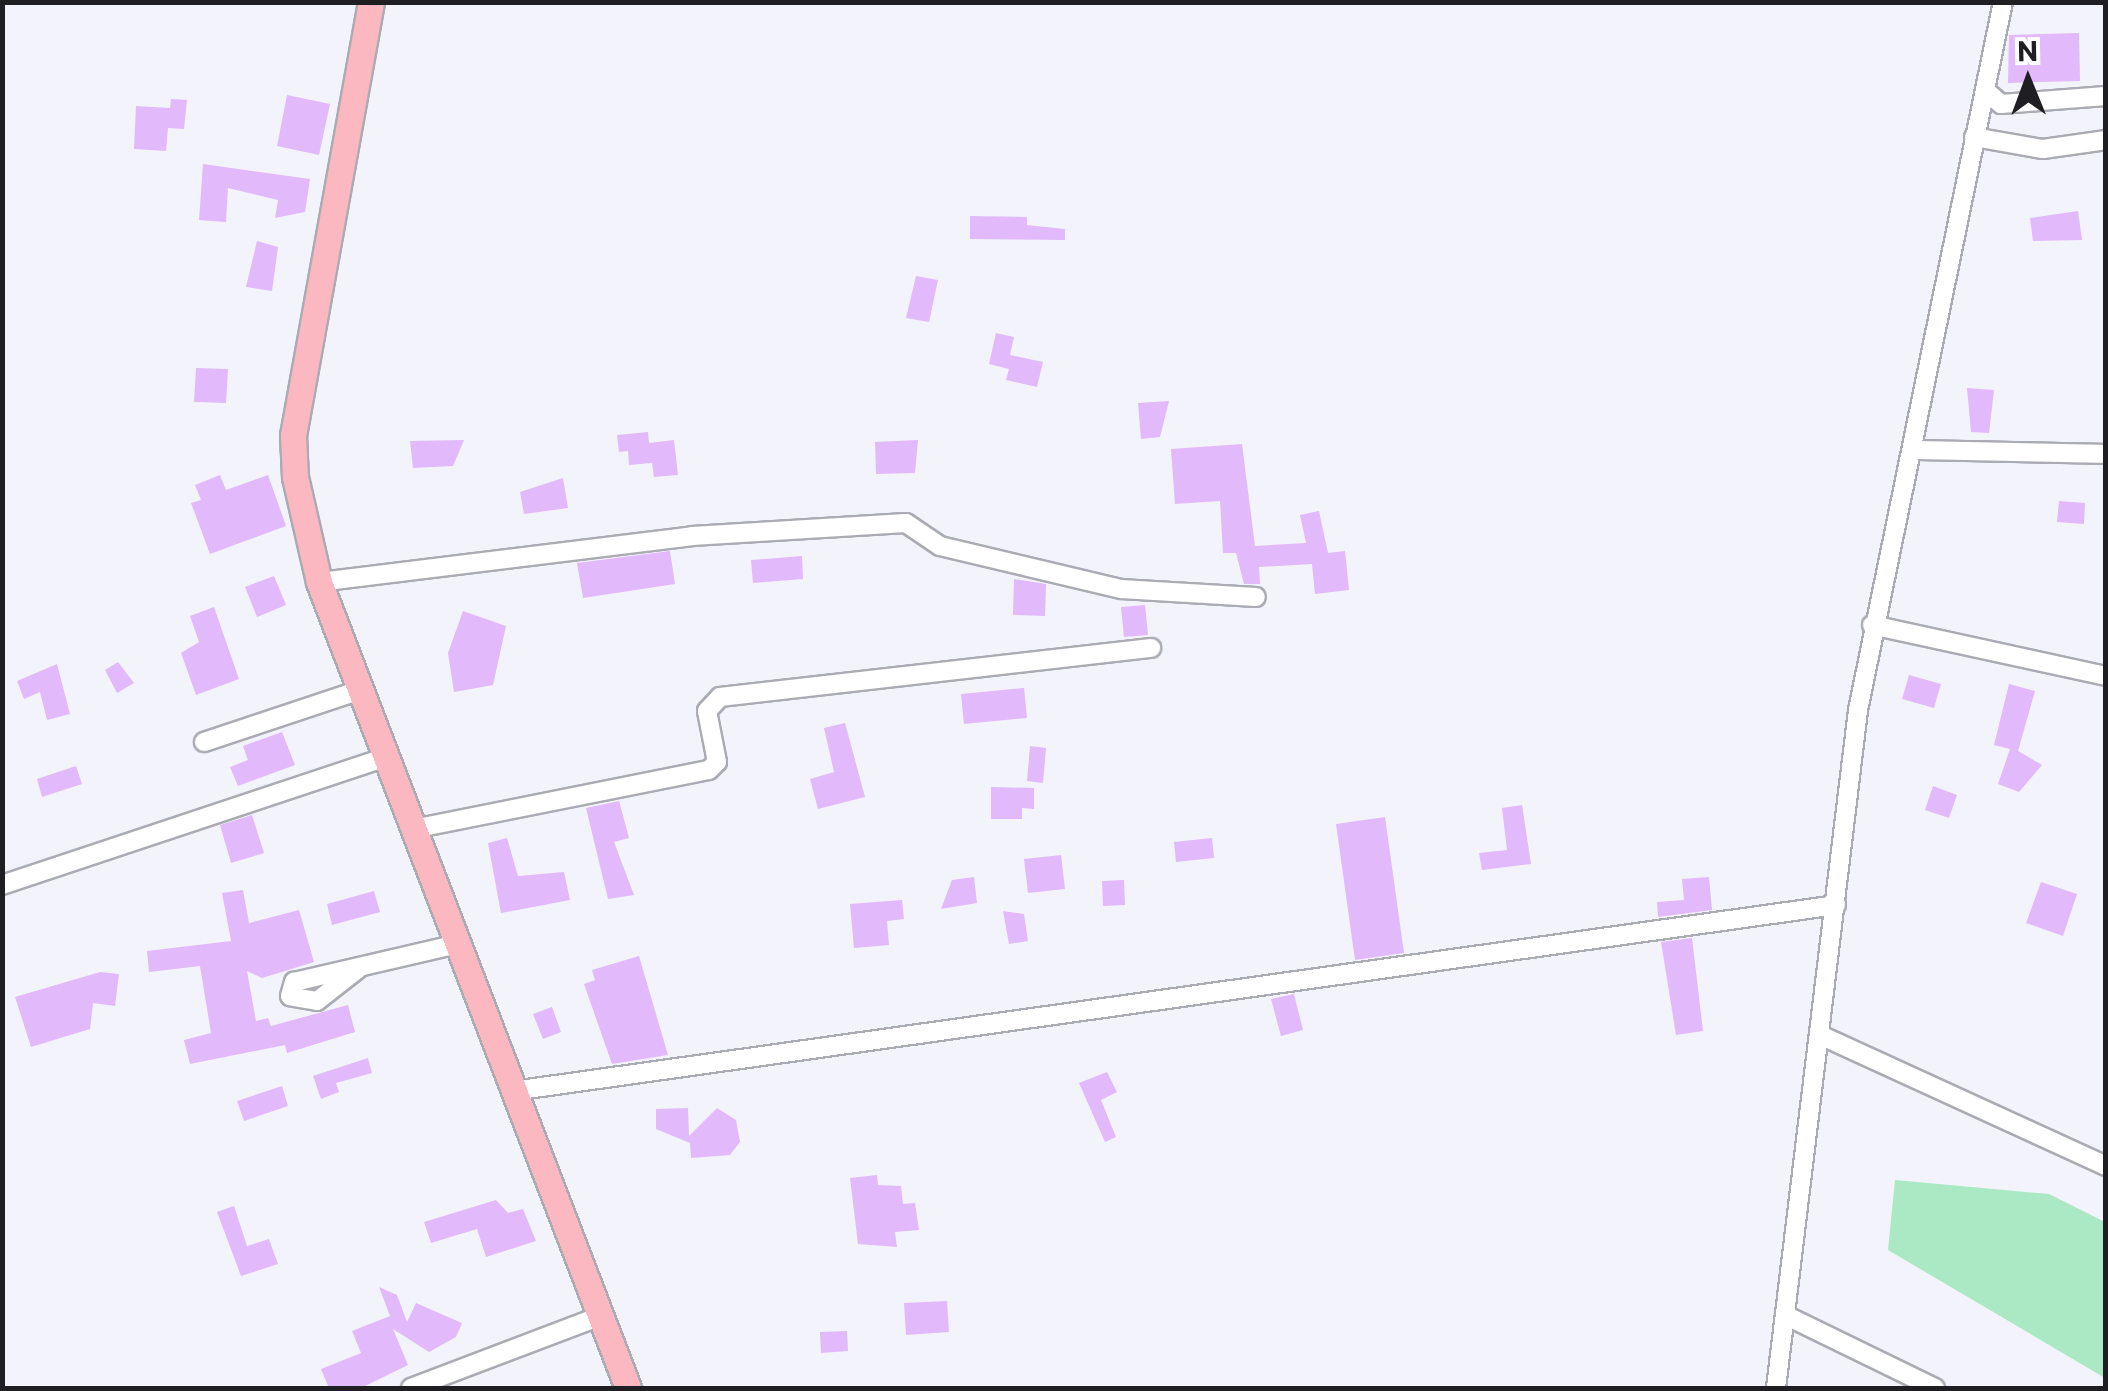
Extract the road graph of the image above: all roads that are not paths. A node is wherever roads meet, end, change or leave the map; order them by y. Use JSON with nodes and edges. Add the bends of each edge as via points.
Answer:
{"nodes":[{"id":1,"x":371,"y":2,"type":"edge"},
{"id":2,"x":2003,"y":2,"type":"edge"},
{"id":3,"x":1986,"y":91,"type":"junction"},
{"id":4,"x":2106,"y":96,"type":"edge"},
{"id":5,"x":1974,"y":137,"type":"junction"},
{"id":6,"x":2106,"y":140,"type":"edge"},
{"id":7,"x":1915,"y":450,"type":"junction"},
{"id":8,"x":2106,"y":454,"type":"edge"},
{"id":9,"x":319,"y":582,"type":"junction"},
{"id":10,"x":1256,"y":596,"type":"dead end"},
{"id":11,"x":1872,"y":625,"type":"junction"},
{"id":12,"x":1152,"y":648,"type":"dead end"},
{"id":13,"x":2106,"y":676,"type":"edge"},
{"id":14,"x":360,"y":690,"type":"junction"},
{"id":15,"x":204,"y":742,"type":"dead end"},
{"id":16,"x":386,"y":758,"type":"junction"},
{"id":17,"x":413,"y":829,"type":"junction"},
{"id":18,"x":2,"y":885,"type":"edge"},
{"id":19,"x":1836,"y":904,"type":"junction"},
{"id":20,"x":458,"y":944,"type":"junction"},
{"id":21,"x":358,"y":969,"type":"dead end"},
{"id":22,"x":1820,"y":1036,"type":"junction"},
{"id":23,"x":514,"y":1091,"type":"junction"},
{"id":24,"x":2106,"y":1166,"type":"edge"},
{"id":25,"x":1785,"y":1314,"type":"junction"},
{"id":26,"x":602,"y":1315,"type":"junction"},
{"id":27,"x":410,"y":1388,"type":"edge"},
{"id":28,"x":628,"y":1388,"type":"edge"},
{"id":29,"x":1776,"y":1388,"type":"edge"},
{"id":30,"x":1935,"y":1388,"type":"edge"}],
"edges":[{"from":1,"to":9,"type":"main road","via":[[294,435]]},
{"from":2,"to":3,"type":"street"},
{"from":3,"to":4,"type":"street","via":[[2001,104]]},
{"from":3,"to":5,"type":"street"},
{"from":5,"to":6,"type":"street","via":[[2043,148]]},
{"from":5,"to":7,"type":"street"},
{"from":7,"to":8,"type":"street"},
{"from":7,"to":11,"type":"street"},
{"from":9,"to":10,"type":"street","via":[[692,536],[906,524],[940,546],[1121,589]]},
{"from":9,"to":14,"type":"main road"},
{"from":11,"to":13,"type":"street"},
{"from":11,"to":19,"type":"street"},
{"from":12,"to":17,"type":"street","via":[[720,698],[707,711],[717,762],[709,770]]},
{"from":14,"to":15,"type":"street"},
{"from":14,"to":16,"type":"main road"},
{"from":16,"to":17,"type":"main road"},
{"from":16,"to":18,"type":"street"},
{"from":17,"to":20,"type":"main road"},
{"from":19,"to":22,"type":"street"},
{"from":19,"to":23,"type":"street"},
{"from":20,"to":21,"type":"street"},
{"from":20,"to":23,"type":"main road"},
{"from":22,"to":24,"type":"street"},
{"from":22,"to":25,"type":"street"},
{"from":23,"to":26,"type":"main road"},
{"from":25,"to":29,"type":"street"},
{"from":25,"to":30,"type":"street"},
{"from":26,"to":27,"type":"street"},
{"from":26,"to":28,"type":"main road"}]}
